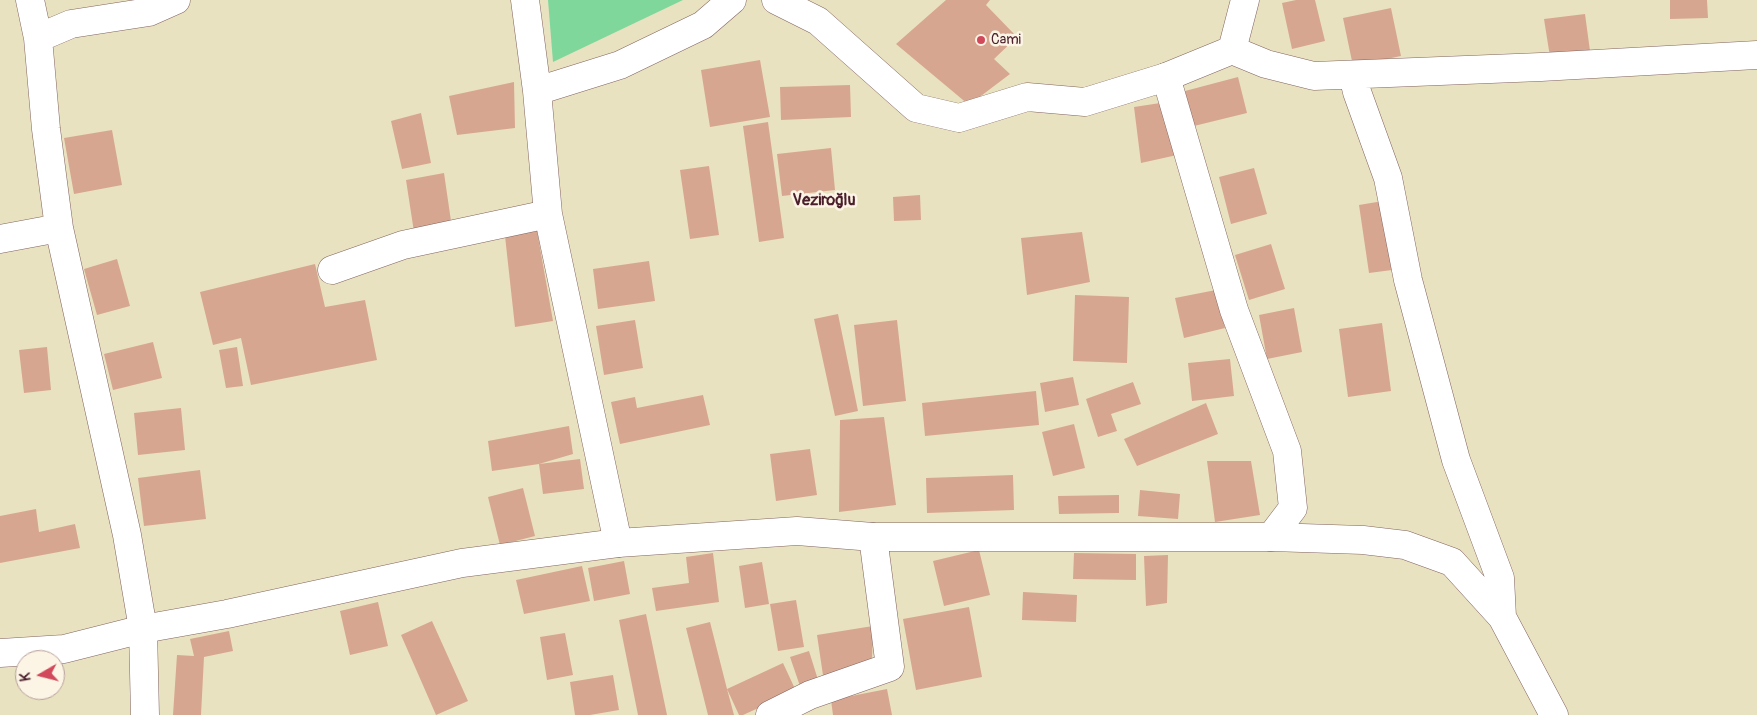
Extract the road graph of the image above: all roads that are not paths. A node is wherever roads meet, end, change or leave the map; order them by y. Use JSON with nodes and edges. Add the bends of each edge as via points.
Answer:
{"nodes":[{"id":1,"x":30,"y":0,"type":"edge"},
{"id":2,"x":176,"y":0,"type":"edge"},
{"id":3,"x":525,"y":0,"type":"edge"},
{"id":4,"x":732,"y":0,"type":"edge"},
{"id":5,"x":776,"y":0,"type":"edge"},
{"id":6,"x":1245,"y":0,"type":"edge"},
{"id":7,"x":38,"y":38,"type":"junction"},
{"id":8,"x":1232,"y":50,"type":"junction"},
{"id":9,"x":1757,"y":55,"type":"edge"},
{"id":10,"x":1353,"y":75,"type":"junction"},
{"id":11,"x":1166,"y":77,"type":"junction"},
{"id":12,"x":537,"y":91,"type":"junction"},
{"id":13,"x":548,"y":214,"type":"junction"},
{"id":14,"x":59,"y":228,"type":"junction"},
{"id":15,"x":0,"y":239,"type":"edge"},
{"id":16,"x":332,"y":270,"type":"dead end"},
{"id":17,"x":874,"y":537,"type":"junction"},
{"id":18,"x":1270,"y":537,"type":"junction"},
{"id":19,"x":618,"y":543,"type":"junction"},
{"id":20,"x":1502,"y":617,"type":"junction"},
{"id":21,"x":143,"y":629,"type":"junction"},
{"id":22,"x":0,"y":653,"type":"edge"},
{"id":23,"x":145,"y":715,"type":"edge"},
{"id":24,"x":770,"y":715,"type":"edge"},
{"id":25,"x":1554,"y":715,"type":"edge"}],
"edges":[{"from":1,"to":7,"type":"street"},
{"from":2,"to":7,"type":"street","via":[[149,12],[71,24]]},
{"from":3,"to":12,"type":"street"},
{"from":4,"to":12,"type":"street","via":[[703,25],[620,65]]},
{"from":5,"to":11,"type":"street","via":[[818,21],[916,108],[959,118],[1026,97],[1085,102]]},
{"from":6,"to":8,"type":"street"},
{"from":7,"to":14,"type":"street"},
{"from":8,"to":10,"type":"street","via":[[1266,64],[1314,76]]},
{"from":8,"to":11,"type":"street"},
{"from":9,"to":10,"type":"street"},
{"from":10,"to":20,"type":"street","via":[[1388,178],[1408,280],[1456,460],[1500,578]]},
{"from":11,"to":18,"type":"street","via":[[1234,310],[1287,451],[1293,508]]},
{"from":12,"to":13,"type":"street"},
{"from":13,"to":16,"type":"street","via":[[403,245]]},
{"from":13,"to":19,"type":"street"},
{"from":14,"to":15,"type":"street"},
{"from":14,"to":21,"type":"street","via":[[127,535]]},
{"from":17,"to":18,"type":"street"},
{"from":17,"to":19,"type":"street","via":[[797,532]]},
{"from":17,"to":24,"type":"street","via":[[890,667],[810,695]]},
{"from":18,"to":20,"type":"street","via":[[1363,540],[1405,545],[1452,562]]},
{"from":19,"to":21,"type":"street","via":[[462,563]]},
{"from":20,"to":25,"type":"street"},
{"from":21,"to":22,"type":"street","via":[[64,649]]},
{"from":21,"to":23,"type":"street"}]}
